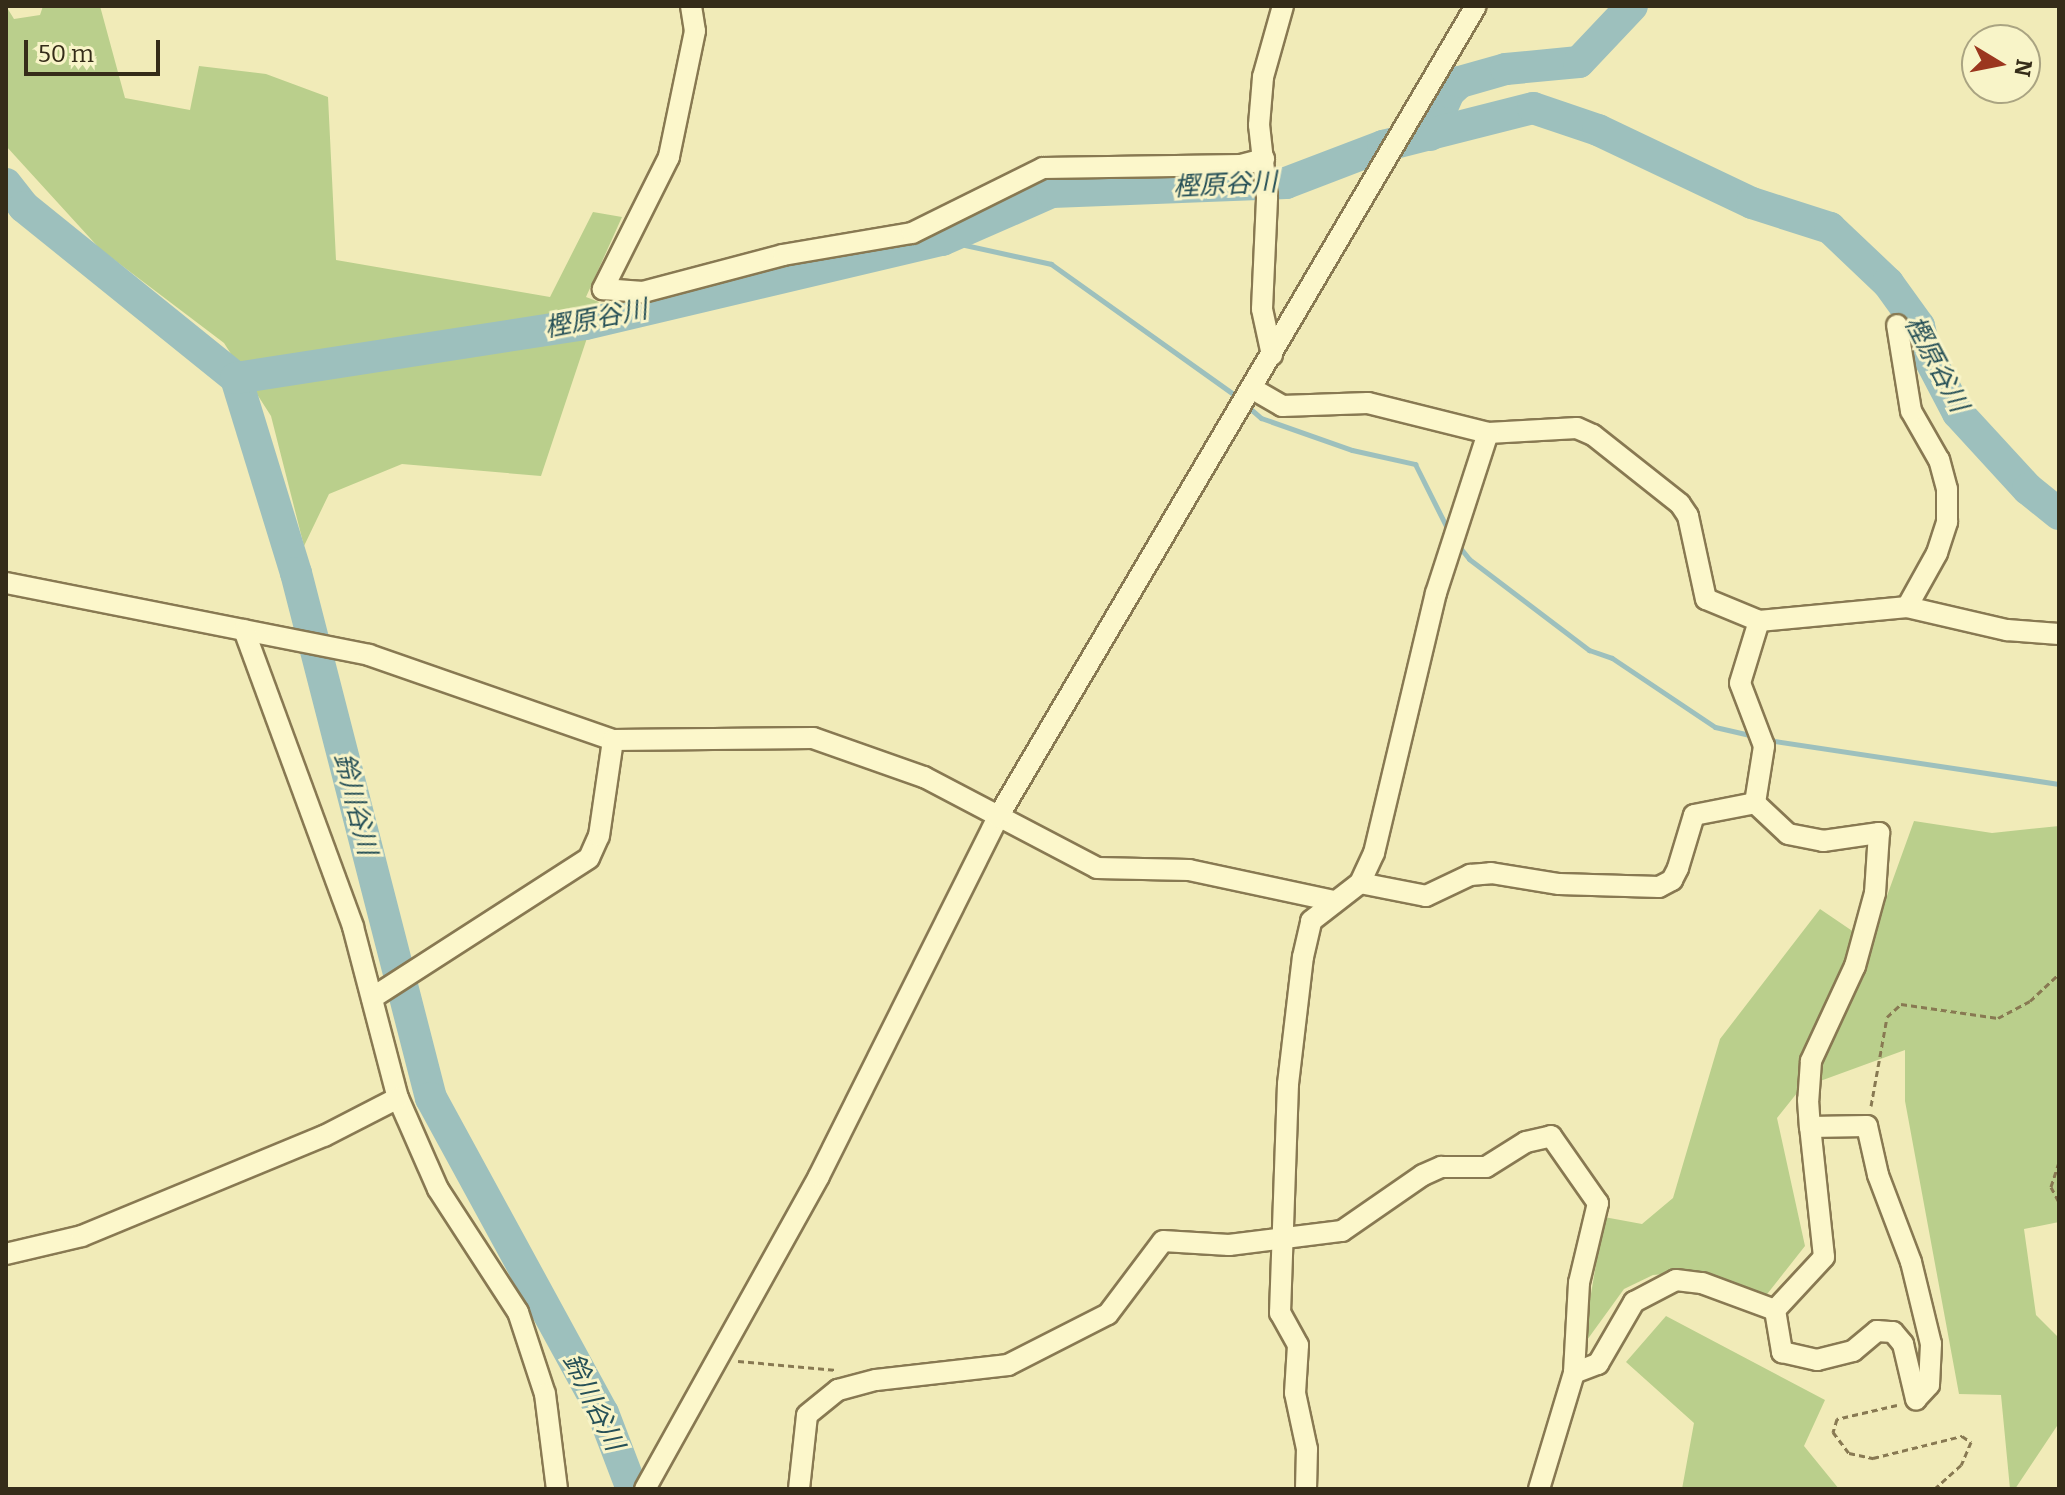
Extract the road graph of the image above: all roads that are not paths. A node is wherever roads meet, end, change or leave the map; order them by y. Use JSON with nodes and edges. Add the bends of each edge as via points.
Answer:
{"nodes":[{"id":1,"x":691,"y":6,"type":"edge"},
{"id":2,"x":1283,"y":6,"type":"edge"},
{"id":3,"x":1476,"y":6,"type":"edge"},
{"id":4,"x":1264,"y":163,"type":"junction"},
{"id":5,"x":1897,"y":325,"type":"dead end"},
{"id":6,"x":1272,"y":355,"type":"junction"},
{"id":7,"x":1247,"y":398,"type":"junction"},
{"id":8,"x":1488,"y":433,"type":"junction"},
{"id":9,"x":6,"y":583,"type":"edge"},
{"id":10,"x":1907,"y":607,"type":"junction"},
{"id":11,"x":1759,"y":621,"type":"junction"},
{"id":12,"x":244,"y":630,"type":"junction"},
{"id":13,"x":2059,"y":634,"type":"edge"},
{"id":14,"x":613,"y":740,"type":"junction"},
{"id":15,"x":1755,"y":803,"type":"junction"},
{"id":16,"x":998,"y":817,"type":"junction"},
{"id":17,"x":1360,"y":883,"type":"junction"},
{"id":18,"x":1333,"y":901,"type":"junction"},
{"id":19,"x":379,"y":995,"type":"junction"},
{"id":20,"x":398,"y":1098,"type":"junction"},
{"id":21,"x":1810,"y":1127,"type":"junction"},
{"id":22,"x":1281,"y":1237,"type":"junction"},
{"id":23,"x":6,"y":1254,"type":"edge"},
{"id":24,"x":1775,"y":1310,"type":"junction"},
{"id":25,"x":1574,"y":1373,"type":"junction"},
{"id":26,"x":653,"y":1484,"type":"edge"},
{"id":27,"x":557,"y":1489,"type":"edge"},
{"id":28,"x":799,"y":1489,"type":"edge"},
{"id":29,"x":1306,"y":1489,"type":"edge"},
{"id":30,"x":1539,"y":1489,"type":"edge"}],
"edges":[{"from":1,"to":4,"type":"street","via":[[695,31],[669,157],[603,289],[643,292],[783,255],[912,233],[1043,168]]},
{"from":2,"to":4,"type":"street","via":[[1263,77],[1259,125]]},
{"from":3,"to":6,"type":"street"},
{"from":4,"to":6,"type":"street","via":[[1262,309]]},
{"from":5,"to":10,"type":"street","via":[[1911,411],[1939,460],[1947,489],[1947,522],[1937,553]]},
{"from":6,"to":7,"type":"street"},
{"from":7,"to":8,"type":"street","via":[[1282,406],[1368,403]]},
{"from":7,"to":16,"type":"street"},
{"from":8,"to":11,"type":"street","via":[[1577,428],[1593,435],[1680,504],[1688,516],[1706,599]]},
{"from":8,"to":17,"type":"street","via":[[1436,593],[1374,853]]},
{"from":9,"to":12,"type":"street"},
{"from":10,"to":11,"type":"street"},
{"from":10,"to":13,"type":"street","via":[[2007,630]]},
{"from":11,"to":15,"type":"street","via":[[1740,683],[1761,739]]},
{"from":12,"to":14,"type":"street","via":[[323,644]]},
{"from":12,"to":19,"type":"street"},
{"from":14,"to":16,"type":"street","via":[[813,738],[924,777]]},
{"from":14,"to":19,"type":"street","via":[[599,836],[589,858]]},
{"from":15,"to":17,"type":"street","via":[[1694,815],[1678,868],[1672,880],[1659,887],[1559,884],[1491,873],[1470,875],[1426,896]]},
{"from":15,"to":21,"type":"street","via":[[1788,834],[1823,841],[1879,833],[1875,893],[1855,966],[1811,1061]]},
{"from":16,"to":18,"type":"street","via":[[1097,868],[1189,870]]},
{"from":16,"to":26,"type":"street","via":[[819,1176]]},
{"from":17,"to":18,"type":"street"},
{"from":18,"to":22,"type":"street","via":[[1311,921],[1303,957],[1288,1084]]},
{"from":19,"to":20,"type":"street"},
{"from":20,"to":23,"type":"street","via":[[324,1136],[82,1236]]},
{"from":20,"to":27,"type":"street","via":[[438,1189],[518,1312],[545,1394]]},
{"from":21,"to":24,"type":"street","via":[[1824,1257]]},
{"from":21,"to":24,"type":"street","via":[[1867,1126],[1931,1344],[1929,1385],[1916,1399],[1903,1344],[1893,1332],[1877,1331],[1853,1351],[1817,1360],[1782,1352]]},
{"from":22,"to":25,"type":"street","via":[[1342,1231],[1423,1175],[1441,1167],[1486,1167],[1526,1142],[1551,1136],[1598,1203],[1579,1283]]},
{"from":22,"to":28,"type":"street","via":[[1229,1245],[1163,1241],[1108,1314],[1008,1365],[876,1380],[838,1390],[807,1415]]},
{"from":22,"to":29,"type":"street","via":[[1280,1313],[1298,1345],[1295,1393],[1307,1449]]},
{"from":24,"to":25,"type":"street","via":[[1702,1283],[1676,1280],[1634,1302],[1598,1364]]},
{"from":25,"to":30,"type":"street"}]}
